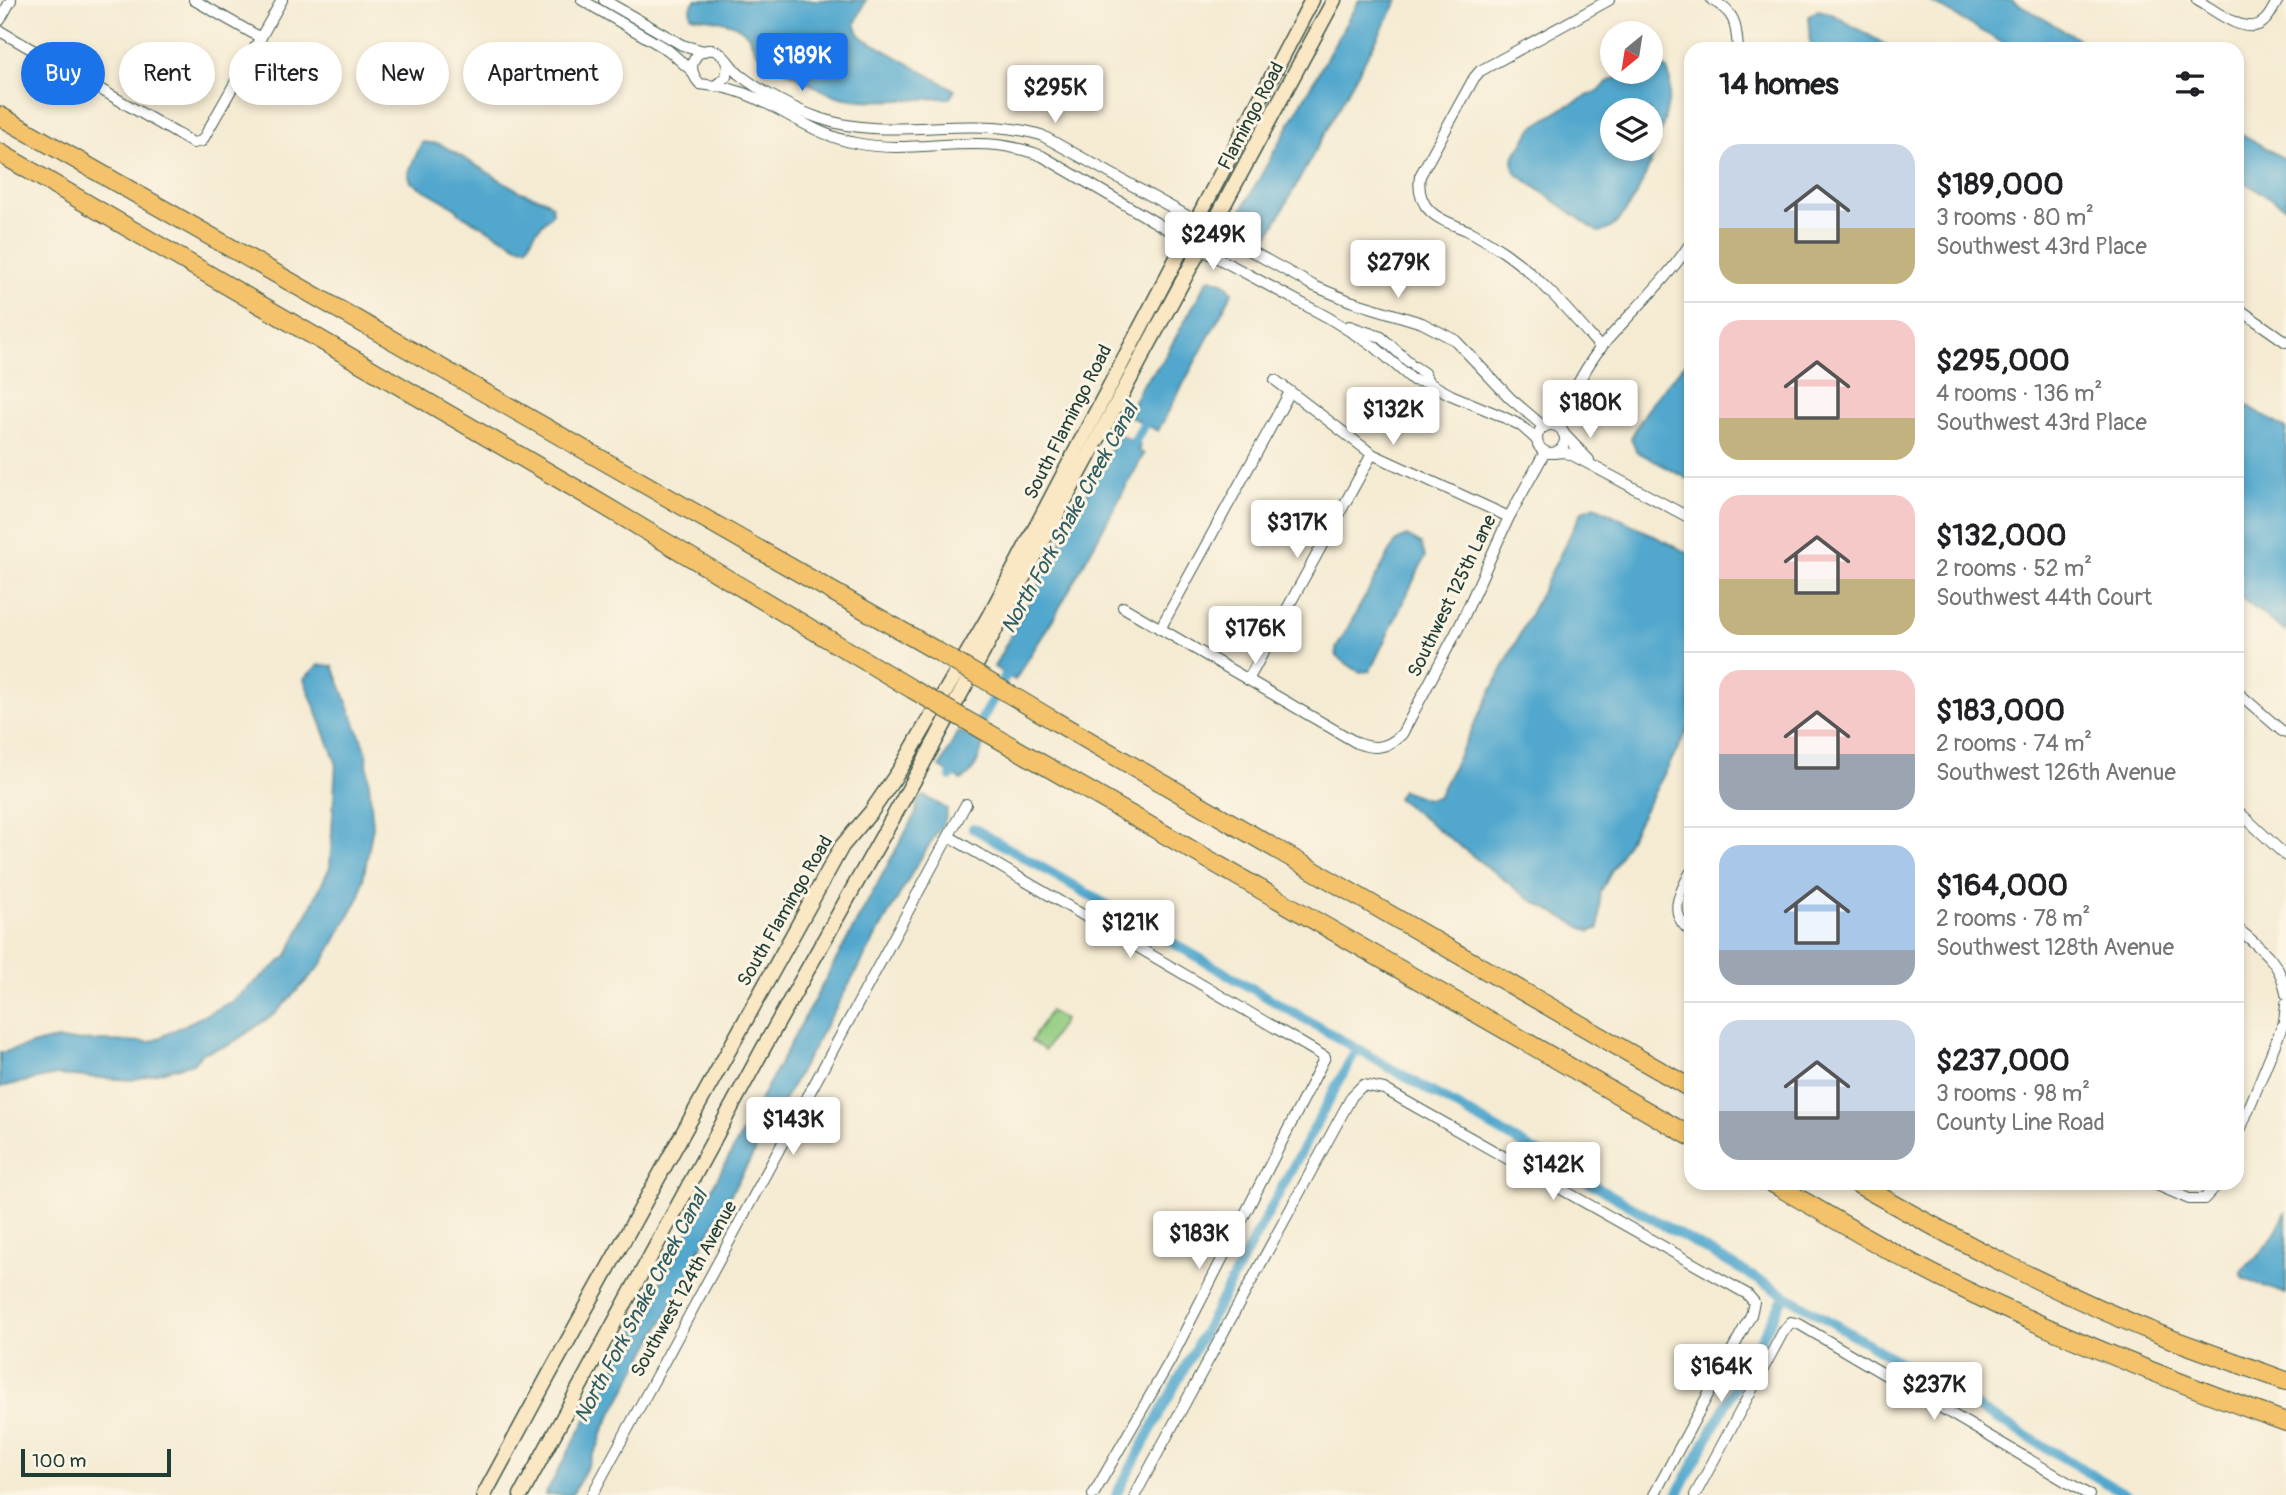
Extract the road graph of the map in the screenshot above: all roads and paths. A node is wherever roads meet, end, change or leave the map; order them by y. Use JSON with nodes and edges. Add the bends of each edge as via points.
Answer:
{"nodes":[{"id":1,"x":12,"y":0,"type":"edge"},
{"id":2,"x":194,"y":0,"type":"edge"},
{"id":3,"x":282,"y":0,"type":"edge"},
{"id":4,"x":582,"y":0,"type":"edge"},
{"id":5,"x":604,"y":0,"type":"edge"},
{"id":6,"x":1312,"y":0,"type":"edge"},
{"id":7,"x":1334,"y":0,"type":"edge"},
{"id":8,"x":1609,"y":0,"type":"edge"},
{"id":9,"x":1712,"y":0,"type":"edge"},
{"id":10,"x":2197,"y":0,"type":"edge"},
{"id":11,"x":2278,"y":0,"type":"edge"},
{"id":12,"x":0,"y":20,"type":"edge"},
{"id":13,"x":0,"y":31,"type":"edge"},
{"id":14,"x":261,"y":38,"type":"junction"},
{"id":15,"x":1737,"y":42,"type":"edge"},
{"id":16,"x":704,"y":51,"type":"junction"},
{"id":17,"x":728,"y":64,"type":"junction"},
{"id":18,"x":692,"y":71,"type":"junction"},
{"id":19,"x":715,"y":86,"type":"junction"},
{"id":20,"x":0,"y":116,"type":"edge"},
{"id":21,"x":873,"y":128,"type":"junction"},
{"id":22,"x":873,"y":146,"type":"junction"},
{"id":23,"x":0,"y":153,"type":"edge"},
{"id":24,"x":1195,"y":220,"type":"junction"},
{"id":25,"x":1212,"y":229,"type":"junction"},
{"id":26,"x":1185,"y":240,"type":"junction"},
{"id":27,"x":1201,"y":249,"type":"junction"},
{"id":28,"x":1684,"y":254,"type":"edge"},
{"id":29,"x":2244,"y":313,"type":"edge"},
{"id":30,"x":1329,"y":318,"type":"junction"},
{"id":31,"x":2286,"y":342,"type":"edge"},
{"id":32,"x":1601,"y":348,"type":"junction"},
{"id":33,"x":1275,"y":380,"type":"dead end"},
{"id":34,"x":1429,"y":383,"type":"junction"},
{"id":35,"x":1290,"y":392,"type":"junction"},
{"id":36,"x":1544,"y":426,"type":"junction"},
{"id":37,"x":1560,"y":429,"type":"junction"},
{"id":38,"x":1537,"y":440,"type":"junction"},
{"id":39,"x":1549,"y":452,"type":"junction"},
{"id":40,"x":1372,"y":454,"type":"junction"},
{"id":41,"x":1597,"y":467,"type":"junction"},
{"id":42,"x":1684,"y":515,"type":"edge"},
{"id":43,"x":1509,"y":517,"type":"junction"},
{"id":44,"x":1123,"y":607,"type":"dead end"},
{"id":45,"x":1160,"y":629,"type":"junction"},
{"id":46,"x":1248,"y":680,"type":"junction"},
{"id":47,"x":2244,"y":698,"type":"edge"},
{"id":48,"x":2286,"y":732,"type":"edge"},
{"id":49,"x":966,"y":804,"type":"dead end"},
{"id":50,"x":2244,"y":817,"type":"edge"},
{"id":51,"x":950,"y":837,"type":"junction"},
{"id":52,"x":2286,"y":856,"type":"edge"},
{"id":53,"x":1684,"y":887,"type":"edge"},
{"id":54,"x":1684,"y":926,"type":"edge"},
{"id":55,"x":2244,"y":934,"type":"edge"},
{"id":56,"x":2285,"y":989,"type":"edge"},
{"id":57,"x":2286,"y":1004,"type":"edge"},
{"id":58,"x":1684,"y":1085,"type":"edge"},
{"id":59,"x":2244,"y":1120,"type":"edge"},
{"id":60,"x":1684,"y":1133,"type":"edge"},
{"id":61,"x":1784,"y":1190,"type":"edge"},
{"id":62,"x":1868,"y":1190,"type":"edge"},
{"id":63,"x":2168,"y":1190,"type":"edge"},
{"id":64,"x":2212,"y":1190,"type":"edge"},
{"id":65,"x":2286,"y":1381,"type":"edge"},
{"id":66,"x":2286,"y":1422,"type":"edge"},
{"id":67,"x":484,"y":1495,"type":"edge"},
{"id":68,"x":521,"y":1495,"type":"edge"},
{"id":69,"x":592,"y":1495,"type":"edge"},
{"id":70,"x":1093,"y":1495,"type":"edge"},
{"id":71,"x":1135,"y":1495,"type":"edge"},
{"id":72,"x":1654,"y":1495,"type":"edge"},
{"id":73,"x":1695,"y":1495,"type":"edge"},
{"id":74,"x":2089,"y":1495,"type":"edge"}],
"edges":[{"from":1,"to":12,"type":"street"},
{"from":2,"to":14,"type":"street"},
{"from":3,"to":14,"type":"street"},
{"from":4,"to":18,"type":"street","via":[[668,50]]},
{"from":5,"to":16,"type":"street","via":[[682,45]]},
{"from":6,"to":24,"type":"main road","name":"Flamingo Road"},
{"from":7,"to":25,"type":"main road","name":"Flamingo Road"},
{"from":8,"to":32,"type":"street","via":[[1480,71],[1420,176],[1418,188],[1422,200],[1439,218],[1472,233],[1537,278]]},
{"from":9,"to":15,"type":"street","via":[[1731,14]]},
{"from":10,"to":11,"type":"street","via":[[2255,28]]},
{"from":13,"to":14,"type":"street","via":[[193,143],[202,141]]},
{"from":16,"to":17,"type":"street","via":[[719,52]]},
{"from":16,"to":18,"type":"street","via":[[694,59]]},
{"from":17,"to":19,"type":"street","via":[[726,77]]},
{"from":17,"to":21,"type":"street","via":[[816,118]]},
{"from":18,"to":19,"type":"street","via":[[700,84]]},
{"from":19,"to":22,"type":"street","via":[[741,90],[825,134]]},
{"from":20,"to":58,"type":"highway","bridge":true},
{"from":21,"to":22,"type":"street"},
{"from":21,"to":24,"type":"street","via":[[969,124],[1023,130],[1059,144]]},
{"from":22,"to":26,"type":"street","via":[[984,143],[1025,149]]},
{"from":23,"to":60,"type":"highway","bridge":true,"via":[[912,689]]},
{"from":24,"to":25,"type":"street"},
{"from":24,"to":26,"type":"main road","name":"Flamingo Road"},
{"from":25,"to":27,"type":"main road","name":"Flamingo Road"},
{"from":25,"to":36,"type":"street","via":[[1314,286],[1422,323],[1455,340]]},
{"from":26,"to":27,"type":"street"},
{"from":26,"to":67,"type":"main road","name":"South Flamingo Road","via":[[993,609],[901,768],[842,846]]},
{"from":27,"to":30,"type":"street"},
{"from":27,"to":68,"type":"main road","name":"South Flamingo Road"},
{"from":28,"to":32,"type":"street"},
{"from":29,"to":31,"type":"street"},
{"from":30,"to":34,"type":"street","via":[[1375,347],[1413,380]]},
{"from":30,"to":34,"type":"street","via":[[1381,337],[1424,373]]},
{"from":32,"to":37,"type":"street","via":[[1570,397]]},
{"from":33,"to":35,"type":"street"},
{"from":34,"to":38,"type":"street","via":[[1520,425]]},
{"from":35,"to":40,"type":"street"},
{"from":35,"to":45,"type":"street"},
{"from":36,"to":37,"type":"street"},
{"from":36,"to":38,"type":"street"},
{"from":37,"to":39,"type":"street","via":[[1563,446]]},
{"from":37,"to":41,"type":"street"},
{"from":38,"to":39,"type":"street"},
{"from":39,"to":41,"type":"street","via":[[1563,452]]},
{"from":39,"to":43,"type":"street","name":"Southwest 125th Lane"},
{"from":40,"to":43,"type":"street"},
{"from":40,"to":46,"type":"street"},
{"from":41,"to":42,"type":"street"},
{"from":43,"to":46,"type":"street","name":"Southwest 125th Lane","via":[[1460,625],[1394,743],[1370,748],[1357,743]]},
{"from":44,"to":45,"type":"street"},
{"from":45,"to":46,"type":"street"},
{"from":47,"to":48,"type":"street"},
{"from":49,"to":51,"type":"street","name":"Southwest 124th Avenue"},
{"from":50,"to":52,"type":"street"},
{"from":51,"to":69,"type":"street","name":"Southwest 124th Avenue"},
{"from":51,"to":70,"type":"street","via":[[1325,1057],[1170,1361]]},
{"from":53,"to":54,"type":"street","via":[[1677,903]]},
{"from":55,"to":56,"type":"street","via":[[2272,958]]},
{"from":57,"to":59,"type":"street","via":[[2284,1021]]},
{"from":61,"to":66,"type":"highway","via":[[1950,1283],[2075,1341]]},
{"from":62,"to":65,"type":"highway","via":[[2048,1284],[2169,1338]]},
{"from":63,"to":64,"type":"street","via":[[2189,1199],[2204,1199]]},
{"from":71,"to":72,"type":"street","via":[[1352,1096],[1363,1085],[1384,1089],[1754,1302]]},
{"from":73,"to":74,"type":"street","via":[[1791,1322]]}]}
